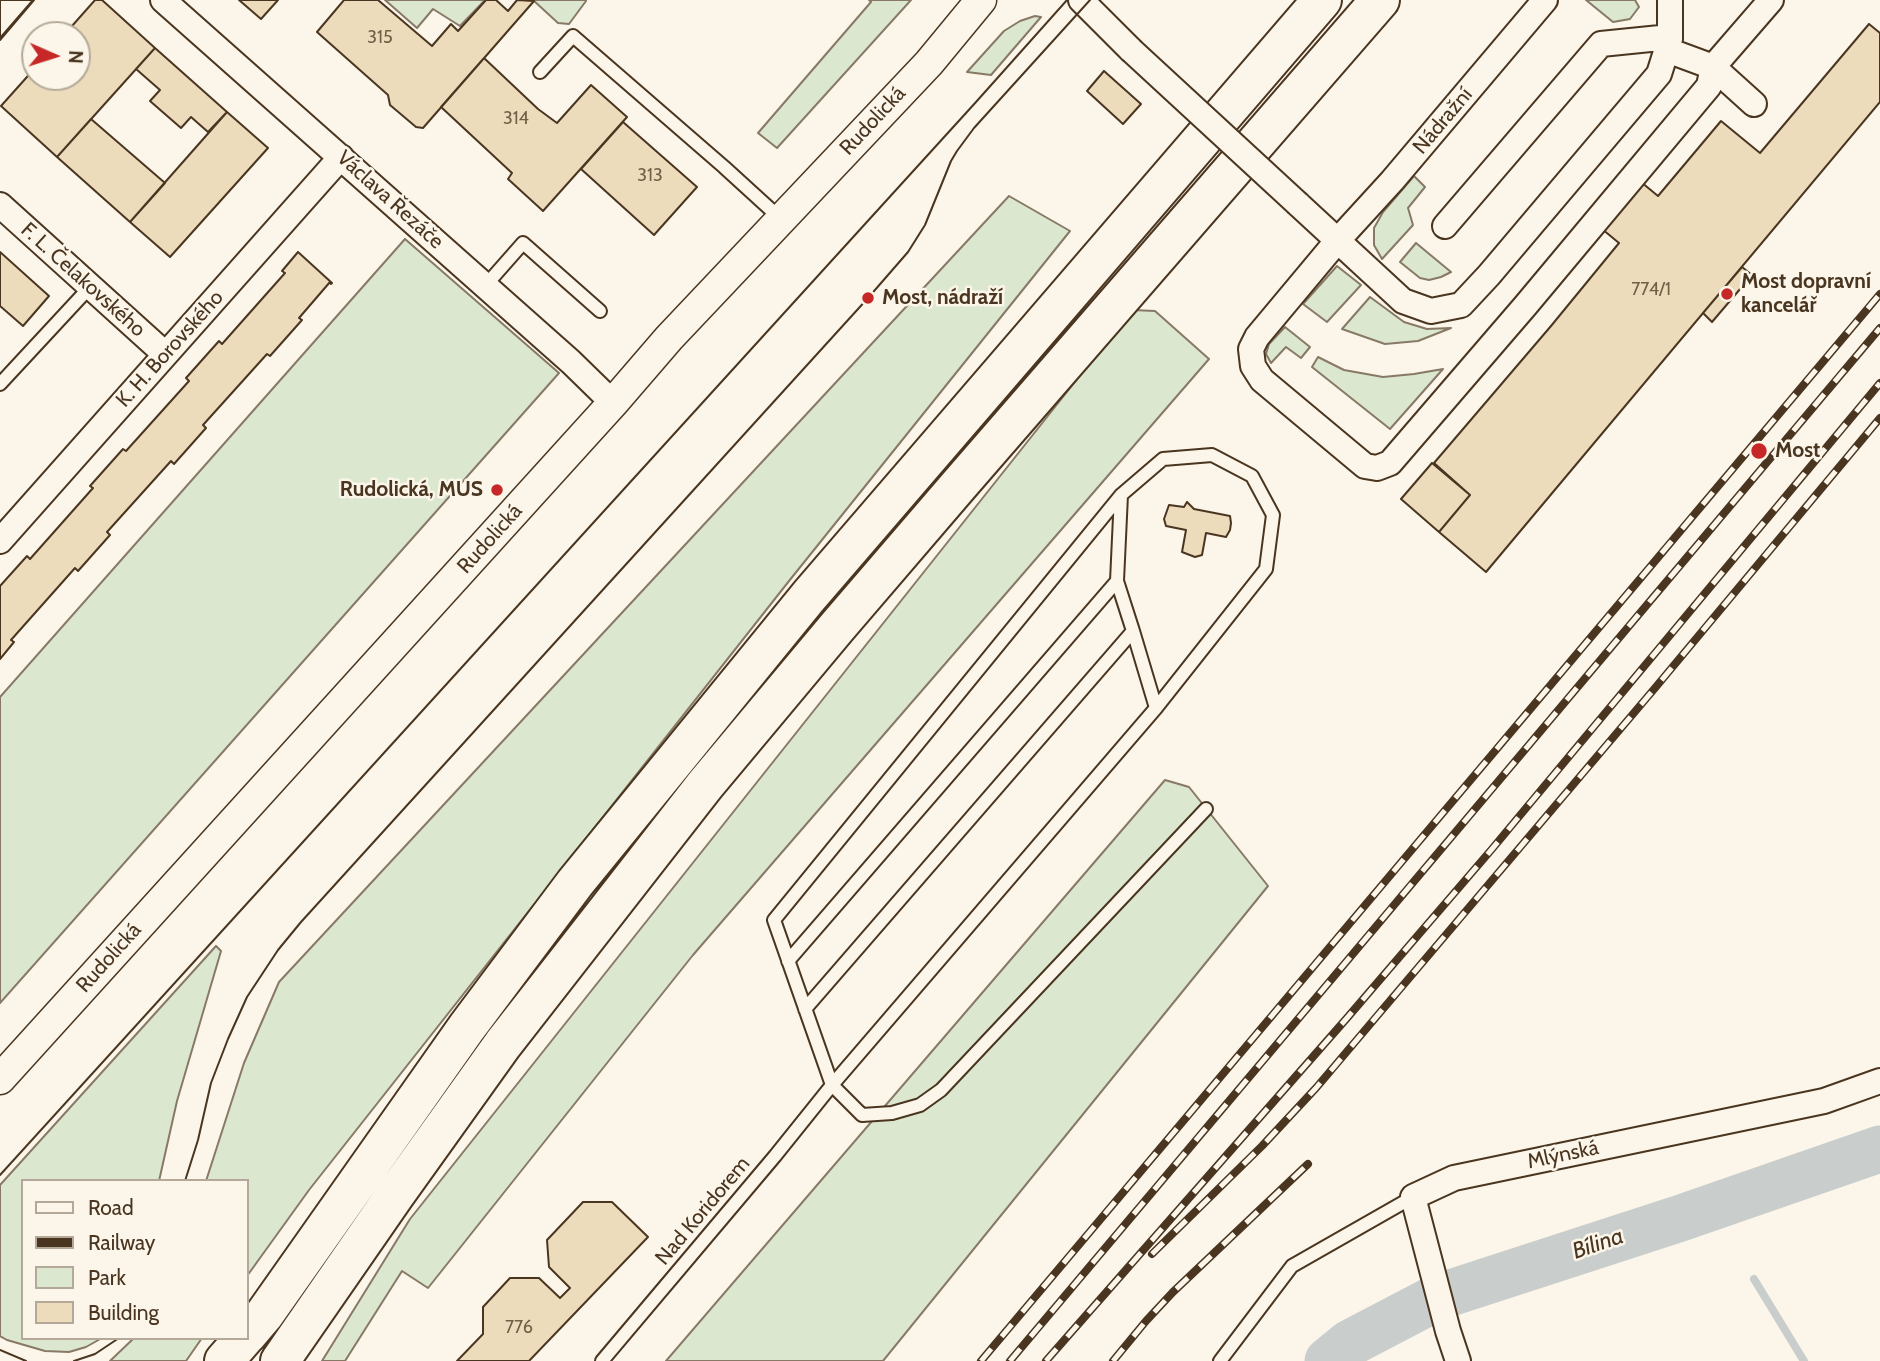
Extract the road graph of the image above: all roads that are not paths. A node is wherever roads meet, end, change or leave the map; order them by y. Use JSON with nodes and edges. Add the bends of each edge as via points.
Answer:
{"nodes":[{"id":1,"x":163,"y":0,"type":"edge"},
{"id":2,"x":981,"y":0,"type":"edge"},
{"id":3,"x":1081,"y":0,"type":"edge"},
{"id":4,"x":1322,"y":0,"type":"edge"},
{"id":5,"x":1380,"y":0,"type":"edge"},
{"id":6,"x":1545,"y":0,"type":"edge"},
{"id":7,"x":1670,"y":0,"type":"edge"},
{"id":8,"x":1771,"y":0,"type":"edge"},
{"id":9,"x":1668,"y":43,"type":"junction"},
{"id":10,"x":1713,"y":68,"type":"junction"},
{"id":11,"x":540,"y":72,"type":"dead end"},
{"id":12,"x":1754,"y":104,"type":"dead end"},
{"id":13,"x":341,"y":157,"type":"junction"},
{"id":14,"x":0,"y":205,"type":"edge"},
{"id":15,"x":781,"y":219,"type":"junction"},
{"id":16,"x":1445,"y":226,"type":"dead end"},
{"id":17,"x":1338,"y":240,"type":"junction"},
{"id":18,"x":486,"y":285,"type":"junction"},
{"id":19,"x":90,"y":287,"type":"junction"},
{"id":20,"x":600,"y":311,"type":"dead end"},
{"id":21,"x":165,"y":354,"type":"junction"},
{"id":22,"x":0,"y":384,"type":"edge"},
{"id":23,"x":613,"y":403,"type":"junction"},
{"id":24,"x":1121,"y":495,"type":"junction"},
{"id":25,"x":0,"y":541,"type":"edge"},
{"id":26,"x":1117,"y":580,"type":"junction"},
{"id":27,"x":1133,"y":631,"type":"junction"},
{"id":28,"x":1156,"y":708,"type":"junction"},
{"id":29,"x":1206,"y":808,"type":"dead end"},
{"id":30,"x":788,"y":961,"type":"junction"},
{"id":31,"x":805,"y":1009,"type":"junction"},
{"id":32,"x":0,"y":1079,"type":"edge"},
{"id":33,"x":1880,"y":1081,"type":"edge"},
{"id":34,"x":832,"y":1085,"type":"junction"},
{"id":35,"x":1413,"y":1197,"type":"junction"},
{"id":36,"x":251,"y":1329,"type":"edge"},
{"id":37,"x":242,"y":1340,"type":"edge"},
{"id":38,"x":245,"y":1340,"type":"edge"},
{"id":39,"x":285,"y":1355,"type":"edge"},
{"id":40,"x":224,"y":1361,"type":"edge"},
{"id":41,"x":234,"y":1361,"type":"edge"},
{"id":42,"x":602,"y":1361,"type":"edge"},
{"id":43,"x":1220,"y":1361,"type":"edge"},
{"id":44,"x":1458,"y":1361,"type":"edge"}],
"edges":[{"from":1,"to":13,"type":"street","name":"Václava Řezáče"},
{"from":2,"to":15,"type":"street","name":"Rudolická","via":[[929,63]]},
{"from":3,"to":17,"type":"street","bridge":true},
{"from":4,"to":36,"type":"highway","via":[[809,596],[591,863],[467,1027]]},
{"from":5,"to":39,"type":"highway","via":[[836,627],[705,785],[503,1044]]},
{"from":6,"to":17,"type":"street","name":"Nádražní"},
{"from":7,"to":9,"type":"street"},
{"from":8,"to":10,"type":"street"},
{"from":9,"to":10,"type":"street"},
{"from":9,"to":16,"type":"street","via":[[1601,44]]},
{"from":9,"to":17,"type":"street","via":[[1659,74],[1461,305],[1431,311],[1403,301]]},
{"from":10,"to":12,"type":"street"},
{"from":10,"to":17,"type":"street","name":"Nádražní","via":[[1709,86],[1547,281],[1390,463],[1377,468],[1365,466],[1262,380],[1253,366],[1251,349],[1257,337]]},
{"from":11,"to":15,"type":"lane","via":[[573,36]]},
{"from":13,"to":18,"type":"street","name":"Václava Řezáče"},
{"from":13,"to":21,"type":"street","name":"K. H. Borovského"},
{"from":14,"to":19,"type":"street","name":"F. L. Čelakovského"},
{"from":15,"to":23,"type":"street","name":"Rudolická"},
{"from":18,"to":20,"type":"lane","via":[[523,243]]},
{"from":18,"to":23,"type":"street","name":"Václava Řezáče"},
{"from":19,"to":21,"type":"street","name":"F. L. Čelakovského"},
{"from":19,"to":22,"type":"lane"},
{"from":21,"to":25,"type":"street","name":"K. H. Borovského"},
{"from":23,"to":32,"type":"street","name":"Rudolická"},
{"from":24,"to":26,"type":"lane"},
{"from":24,"to":28,"type":"lane","name":"Nad Koridorem","via":[[1163,458],[1212,455],[1252,476],[1273,514],[1266,569]]},
{"from":24,"to":30,"type":"lane","name":"Nad Koridorem","via":[[774,920]]},
{"from":26,"to":27,"type":"lane"},
{"from":26,"to":30,"type":"lane"},
{"from":27,"to":28,"type":"lane"},
{"from":27,"to":31,"type":"lane"},
{"from":28,"to":34,"type":"lane","name":"Nad Koridorem"},
{"from":29,"to":34,"type":"lane","via":[[940,1090],[920,1105],[862,1115]]},
{"from":30,"to":31,"type":"lane"},
{"from":31,"to":34,"type":"lane"},
{"from":33,"to":35,"type":"street","name":"Mlýnská","via":[[1824,1101],[1454,1178]]},
{"from":34,"to":42,"type":"lane","name":"Nad Koridorem"},
{"from":35,"to":43,"type":"lane","via":[[1292,1266]]},
{"from":35,"to":44,"type":"street"},
{"from":37,"to":40,"type":"highway"},
{"from":38,"to":41,"type":"highway"}]}
